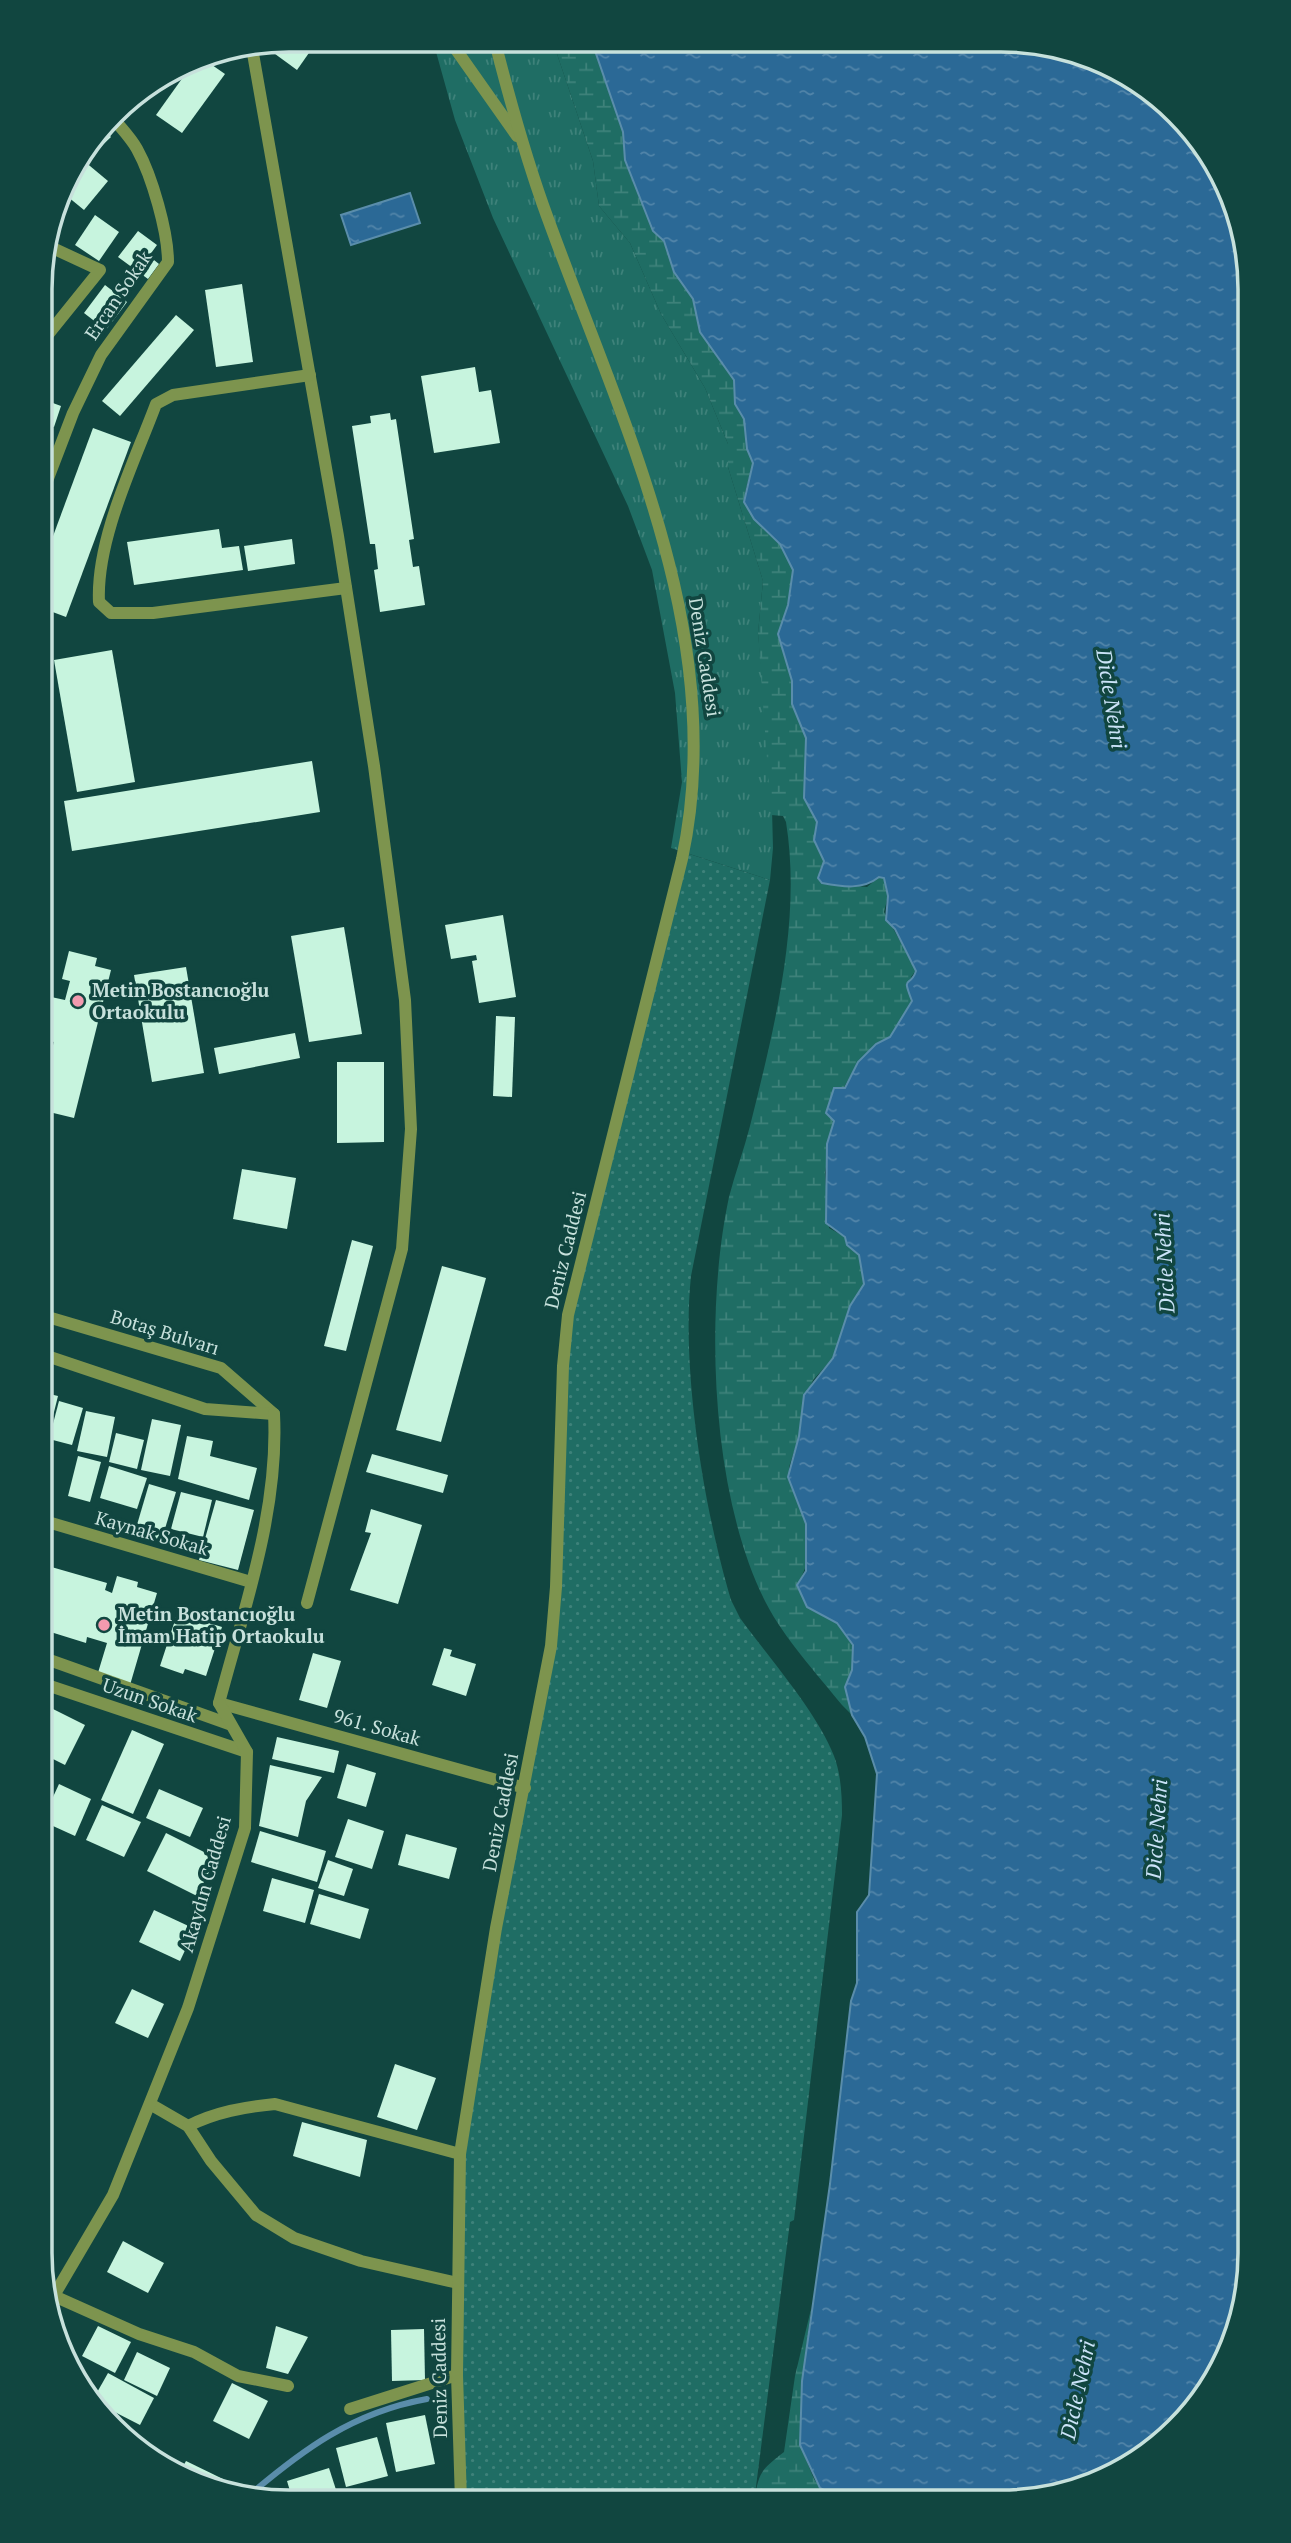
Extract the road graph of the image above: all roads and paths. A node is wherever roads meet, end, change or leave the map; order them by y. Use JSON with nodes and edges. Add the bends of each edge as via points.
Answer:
{"nodes":[{"id":1,"x":458,"y":52,"type":"edge"},
{"id":2,"x":498,"y":52,"type":"edge"},
{"id":3,"x":254,"y":56,"type":"edge"},
{"id":4,"x":119,"y":125,"type":"edge"},
{"id":5,"x":521,"y":142,"type":"junction"},
{"id":6,"x":57,"y":250,"type":"edge"},
{"id":7,"x":52,"y":330,"type":"edge"},
{"id":8,"x":310,"y":375,"type":"junction"},
{"id":9,"x":52,"y":468,"type":"edge"},
{"id":10,"x":346,"y":587,"type":"junction"},
{"id":11,"x":52,"y":1318,"type":"edge"},
{"id":12,"x":52,"y":1358,"type":"edge"},
{"id":13,"x":274,"y":1414,"type":"junction"},
{"id":14,"x":52,"y":1523,"type":"edge"},
{"id":15,"x":251,"y":1582,"type":"junction"},
{"id":16,"x":307,"y":1603,"type":"dead end"},
{"id":17,"x":52,"y":1661,"type":"edge"},
{"id":18,"x":52,"y":1687,"type":"edge"},
{"id":19,"x":219,"y":1703,"type":"junction"},
{"id":20,"x":229,"y":1724,"type":"junction"},
{"id":21,"x":247,"y":1752,"type":"junction"},
{"id":22,"x":525,"y":1788,"type":"junction"},
{"id":23,"x":150,"y":2104,"type":"junction"},
{"id":24,"x":188,"y":2126,"type":"junction"},
{"id":25,"x":460,"y":2154,"type":"junction"},
{"id":26,"x":458,"y":2283,"type":"junction"},
{"id":27,"x":56,"y":2292,"type":"edge"},
{"id":28,"x":58,"y":2303,"type":"edge"},
{"id":29,"x":457,"y":2375,"type":"junction"},
{"id":30,"x":288,"y":2386,"type":"dead end"},
{"id":31,"x":350,"y":2409,"type":"dead end"},
{"id":32,"x":461,"y":2490,"type":"edge"}],
"edges":[{"from":1,"to":5,"type":"street"},
{"from":2,"to":5,"type":"street","name":"Deniz Caddesi"},
{"from":3,"to":8,"type":"street"},
{"from":4,"to":9,"type":"street","name":"Ercan Sokak","via":[[137,149],[151,184],[168,262],[101,355]]},
{"from":5,"to":22,"type":"street","name":"Deniz Caddesi","via":[[669,564],[692,678],[696,729],[691,810],[682,859],[568,1315],[551,1646]]},
{"from":6,"to":7,"type":"street","via":[[100,270]]},
{"from":8,"to":10,"type":"street"},
{"from":8,"to":10,"type":"street","via":[[173,395],[156,404],[114,518],[98,582],[99,602],[111,613],[153,613]]},
{"from":10,"to":16,"type":"street","via":[[405,1000],[411,1129],[402,1249]]},
{"from":11,"to":13,"type":"street","name":"Botaş Bulvarı","via":[[221,1368]]},
{"from":12,"to":13,"type":"street","via":[[205,1409]]},
{"from":13,"to":15,"type":"street","via":[[269,1503]]},
{"from":14,"to":15,"type":"street","name":"Kaynak Sokak"},
{"from":15,"to":19,"type":"street"},
{"from":17,"to":20,"type":"street"},
{"from":18,"to":21,"type":"street","name":"Uzun Sokak"},
{"from":19,"to":20,"type":"street"},
{"from":19,"to":22,"type":"street","name":"961. Sokak"},
{"from":20,"to":21,"type":"street"},
{"from":21,"to":23,"type":"street","name":"Akaydın Caddesi","via":[[246,1828],[188,2008]]},
{"from":22,"to":25,"type":"street","name":"Deniz Caddesi","via":[[496,1928]]},
{"from":23,"to":24,"type":"street"},
{"from":23,"to":27,"type":"street","name":"Akaydın Caddesi","via":[[113,2195]]},
{"from":24,"to":25,"type":"street","via":[[208,2116],[275,2104]]},
{"from":24,"to":26,"type":"street","via":[[257,2215],[294,2238],[361,2261]]},
{"from":25,"to":26,"type":"street","name":"Deniz Caddesi"},
{"from":26,"to":29,"type":"street","name":"Deniz Caddesi"},
{"from":28,"to":30,"type":"street","via":[[194,2352],[238,2376]]},
{"from":29,"to":31,"type":"street"},
{"from":29,"to":32,"type":"street","name":"Deniz Caddesi"}]}
